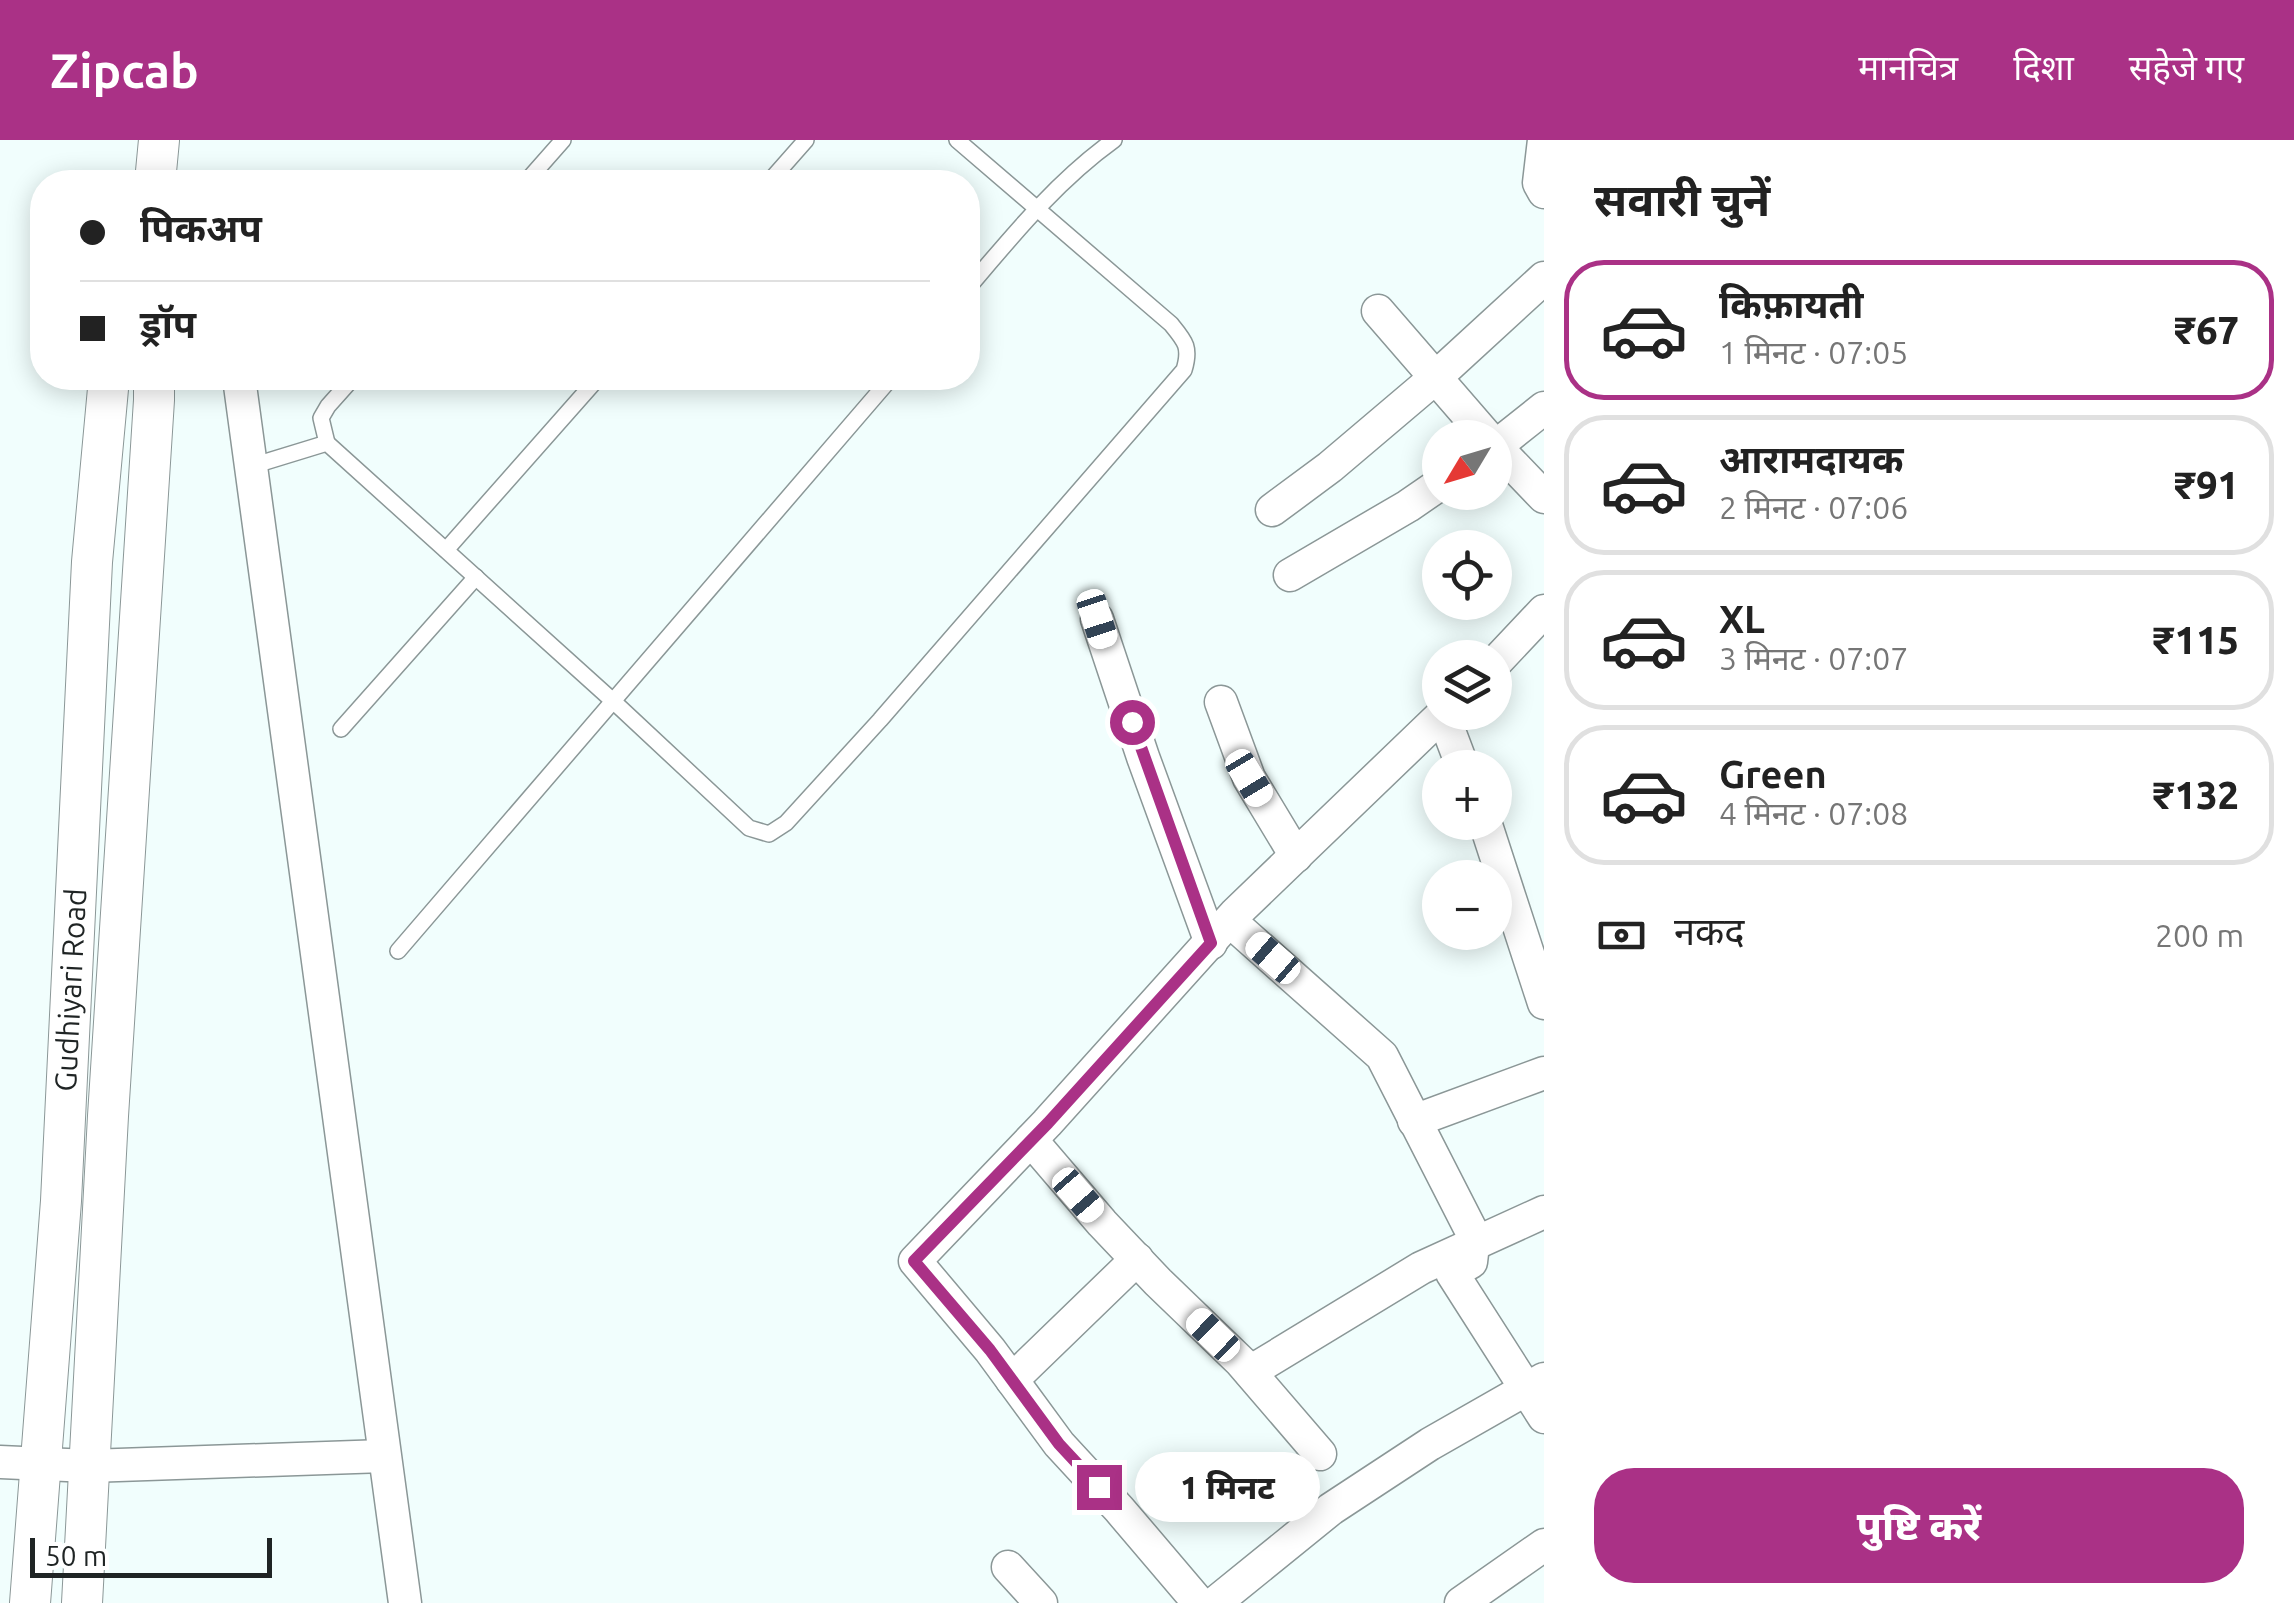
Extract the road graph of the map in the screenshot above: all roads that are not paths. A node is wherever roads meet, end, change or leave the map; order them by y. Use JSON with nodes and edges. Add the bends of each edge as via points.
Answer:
{"nodes":[{"id":1,"x":159,"y":140,"type":"edge"},
{"id":2,"x":563,"y":140,"type":"edge"},
{"id":3,"x":806,"y":140,"type":"edge"},
{"id":4,"x":957,"y":140,"type":"edge"},
{"id":5,"x":1114,"y":140,"type":"edge"},
{"id":6,"x":1544,"y":140,"type":"edge"},
{"id":7,"x":156,"y":170,"type":"edge"},
{"id":8,"x":537,"y":170,"type":"edge"},
{"id":9,"x":780,"y":170,"type":"edge"},
{"id":10,"x":1544,"y":192,"type":"edge"},
{"id":11,"x":1036,"y":209,"type":"junction"},
{"id":12,"x":980,"y":274,"type":"edge"},
{"id":13,"x":1544,"y":278,"type":"edge"},
{"id":14,"x":1378,"y":311,"type":"dead end"},
{"id":15,"x":1435,"y":378,"type":"junction"},
{"id":16,"x":108,"y":390,"type":"edge"},
{"id":17,"x":154,"y":390,"type":"edge"},
{"id":18,"x":242,"y":390,"type":"edge"},
{"id":19,"x":342,"y":390,"type":"edge"},
{"id":20,"x":587,"y":390,"type":"edge"},
{"id":21,"x":881,"y":390,"type":"edge"},
{"id":22,"x":1544,"y":408,"type":"edge"},
{"id":23,"x":1472,"y":420,"type":"edge"},
{"id":24,"x":1512,"y":433,"type":"edge"},
{"id":25,"x":326,"y":443,"type":"junction"},
{"id":26,"x":1512,"y":464,"type":"edge"},
{"id":27,"x":252,"y":466,"type":"junction"},
{"id":28,"x":1422,"y":496,"type":"edge"},
{"id":29,"x":1544,"y":497,"type":"edge"},
{"id":30,"x":1272,"y":510,"type":"dead end"},
{"id":31,"x":446,"y":550,"type":"junction"},
{"id":32,"x":1290,"y":575,"type":"dead end"},
{"id":33,"x":476,"y":578,"type":"junction"},
{"id":34,"x":1544,"y":611,"type":"edge"},
{"id":35,"x":1097,"y":619,"type":"dead end"},
{"id":36,"x":1512,"y":645,"type":"edge"},
{"id":37,"x":613,"y":701,"type":"junction"},
{"id":38,"x":1221,"y":702,"type":"dead end"},
{"id":39,"x":341,"y":729,"type":"dead end"},
{"id":40,"x":1427,"y":730,"type":"edge"},
{"id":41,"x":1491,"y":840,"type":"edge"},
{"id":42,"x":1296,"y":856,"type":"junction"},
{"id":43,"x":1220,"y":932,"type":"junction"},
{"id":44,"x":398,"y":951,"type":"dead end"},
{"id":45,"x":1544,"y":1003,"type":"edge"},
{"id":46,"x":1544,"y":1073,"type":"edge"},
{"id":47,"x":1414,"y":1121,"type":"junction"},
{"id":48,"x":1031,"y":1140,"type":"junction"},
{"id":49,"x":1544,"y":1212,"type":"edge"},
{"id":50,"x":1473,"y":1246,"type":"junction"},
{"id":51,"x":1136,"y":1259,"type":"junction"},
{"id":52,"x":1250,"y":1372,"type":"junction"},
{"id":53,"x":1012,"y":1380,"type":"junction"},
{"id":54,"x":1538,"y":1395,"type":"edge"},
{"id":55,"x":1320,"y":1454,"type":"dead end"},
{"id":56,"x":384,"y":1456,"type":"junction"},
{"id":57,"x":0,"y":1462,"type":"edge"},
{"id":58,"x":41,"y":1464,"type":"junction"},
{"id":59,"x":90,"y":1466,"type":"junction"},
{"id":60,"x":1544,"y":1546,"type":"edge"},
{"id":61,"x":1008,"y":1567,"type":"dead end"},
{"id":62,"x":30,"y":1603,"type":"edge"},
{"id":63,"x":82,"y":1603,"type":"edge"},
{"id":64,"x":405,"y":1603,"type":"edge"},
{"id":65,"x":1041,"y":1603,"type":"edge"},
{"id":66,"x":1199,"y":1603,"type":"edge"},
{"id":67,"x":1215,"y":1603,"type":"edge"},
{"id":68,"x":1461,"y":1603,"type":"edge"}],
"edges":[{"from":1,"to":7,"type":"street"},
{"from":2,"to":8,"type":"lane"},
{"from":3,"to":9,"type":"lane"},
{"from":4,"to":11,"type":"lane"},
{"from":5,"to":11,"type":"lane"},
{"from":6,"to":10,"type":"street"},
{"from":11,"to":12,"type":"lane"},
{"from":11,"to":37,"type":"lane","via":[[1171,324],[1189,355],[1184,370],[880,720],[769,834],[749,828]]},
{"from":13,"to":15,"type":"street"},
{"from":14,"to":15,"type":"street"},
{"from":15,"to":23,"type":"street"},
{"from":15,"to":30,"type":"street"},
{"from":16,"to":58,"type":"street","name":"Gudhiyari Road","via":[[92,562],[61,1201]]},
{"from":17,"to":59,"type":"street","name":"Gudhiyari Road"},
{"from":18,"to":27,"type":"street"},
{"from":19,"to":25,"type":"lane","via":[[321,418]]},
{"from":20,"to":31,"type":"lane"},
{"from":21,"to":37,"type":"lane"},
{"from":22,"to":24,"type":"street"},
{"from":25,"to":27,"type":"lane"},
{"from":25,"to":31,"type":"lane"},
{"from":26,"to":29,"type":"street"},
{"from":27,"to":56,"type":"street"},
{"from":28,"to":32,"type":"street"},
{"from":31,"to":33,"type":"lane"},
{"from":33,"to":37,"type":"lane"},
{"from":33,"to":39,"type":"lane"},
{"from":34,"to":36,"type":"street"},
{"from":35,"to":43,"type":"street","via":[[1143,757]]},
{"from":37,"to":44,"type":"lane"},
{"from":38,"to":42,"type":"street","via":[[1249,778]]},
{"from":40,"to":42,"type":"street"},
{"from":41,"to":45,"type":"street"},
{"from":42,"to":43,"type":"street"},
{"from":43,"to":47,"type":"street","via":[[1382,1056]]},
{"from":43,"to":48,"type":"street"},
{"from":46,"to":47,"type":"street"},
{"from":47,"to":50,"type":"street","via":[[1474,1236]]},
{"from":48,"to":51,"type":"street"},
{"from":48,"to":53,"type":"street","via":[[914,1261]]},
{"from":49,"to":50,"type":"street"},
{"from":50,"to":52,"type":"street","via":[[1421,1268]]},
{"from":50,"to":54,"type":"street","via":[[1471,1262],[1452,1273]]},
{"from":51,"to":52,"type":"street"},
{"from":51,"to":53,"type":"street"},
{"from":52,"to":55,"type":"street"},
{"from":53,"to":66,"type":"street","via":[[1059,1444]]},
{"from":54,"to":67,"type":"street","via":[[1430,1444],[1331,1509]]},
{"from":56,"to":59,"type":"street"},
{"from":56,"to":64,"type":"street"},
{"from":57,"to":58,"type":"street"},
{"from":58,"to":59,"type":"street"},
{"from":58,"to":62,"type":"street","name":"Gudhiyari Road"},
{"from":59,"to":63,"type":"street","name":"Gudhiyari Road"},
{"from":60,"to":68,"type":"street"},
{"from":61,"to":65,"type":"street"}]}
